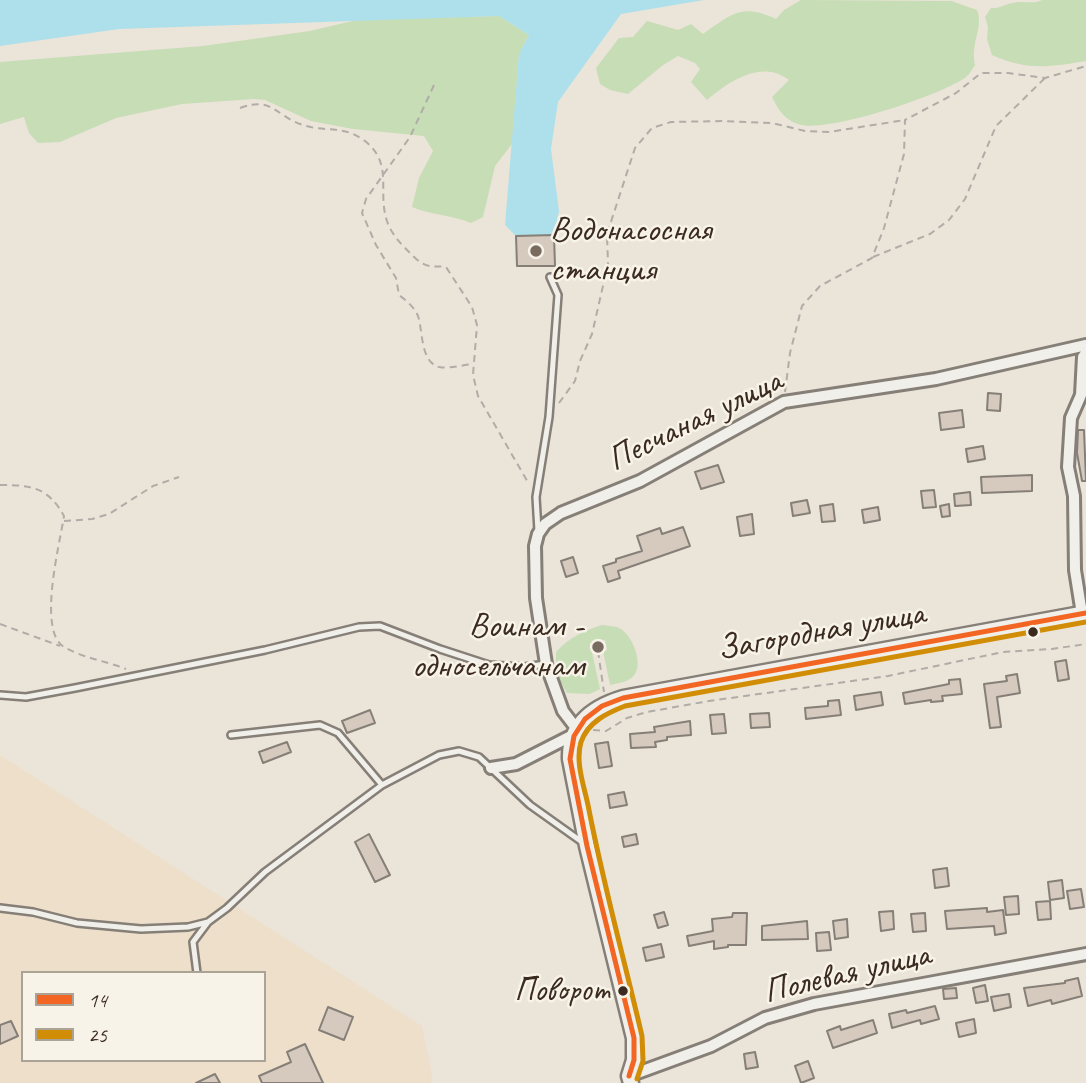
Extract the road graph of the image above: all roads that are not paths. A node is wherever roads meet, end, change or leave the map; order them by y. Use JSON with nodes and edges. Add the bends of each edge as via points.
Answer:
{"nodes":[{"id":1,"x":550,"y":277,"type":"dead end"},
{"id":2,"x":1086,"y":345,"type":"edge"},
{"id":3,"x":1086,"y":353,"type":"edge"},
{"id":4,"x":538,"y":534,"type":"junction"},
{"id":5,"x":1084,"y":614,"type":"edge"},
{"id":6,"x":546,"y":664,"type":"junction"},
{"id":7,"x":0,"y":695,"type":"edge"},
{"id":8,"x":574,"y":732,"type":"junction"},
{"id":9,"x":231,"y":735,"type":"dead end"},
{"id":10,"x":491,"y":768,"type":"junction"},
{"id":11,"x":382,"y":785,"type":"junction"},
{"id":12,"x":587,"y":846,"type":"junction"},
{"id":13,"x":0,"y":908,"type":"edge"},
{"id":14,"x":208,"y":922,"type":"junction"},
{"id":15,"x":1086,"y":954,"type":"edge"},
{"id":16,"x":197,"y":971,"type":"edge"},
{"id":17,"x":627,"y":1081,"type":"edge"}],
"edges":[{"from":1,"to":4,"type":"lane","via":[[558,295],[549,417],[536,497]]},
{"from":2,"to":4,"type":"street","name":"Песчаная улица","via":[[936,379],[784,402],[640,481],[561,513]]},
{"from":3,"to":5,"type":"street","via":[[1081,395],[1071,418],[1068,467],[1074,496],[1075,570]]},
{"from":4,"to":6,"type":"street","via":[[536,598]]},
{"from":5,"to":8,"type":"street","name":"Загородная улица","via":[[624,698],[587,715]]},
{"from":6,"to":7,"type":"lane","via":[[489,665],[380,626],[359,627],[137,676],[26,697]]},
{"from":6,"to":8,"type":"street"},
{"from":8,"to":10,"type":"street","via":[[516,764]]},
{"from":8,"to":12,"type":"street","via":[[570,759]]},
{"from":9,"to":11,"type":"lane","via":[[320,725],[338,733]]},
{"from":10,"to":11,"type":"lane","via":[[479,757],[459,751],[439,755]]},
{"from":10,"to":12,"type":"lane","via":[[530,805]]},
{"from":11,"to":14,"type":"lane","via":[[265,872]]},
{"from":12,"to":17,"type":"street","via":[[634,1038],[634,1060]]},
{"from":13,"to":14,"type":"lane","via":[[141,929]]},
{"from":14,"to":16,"type":"lane","via":[[193,942]]},
{"from":15,"to":17,"type":"street","name":"Полевая улица","via":[[814,1004],[765,1018]]}]}
